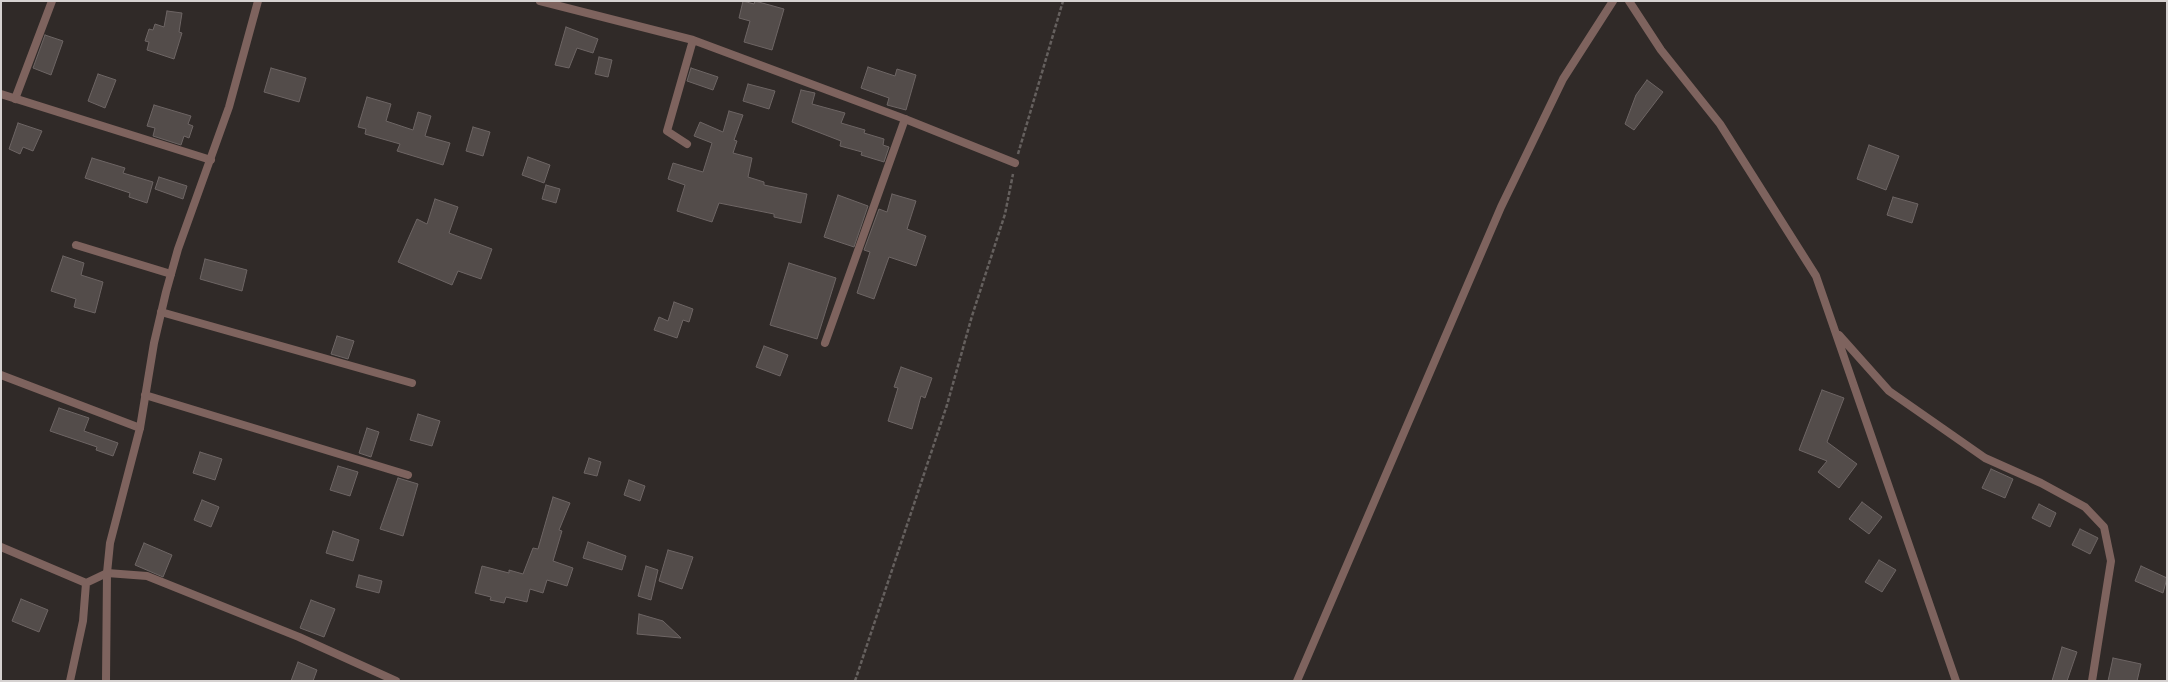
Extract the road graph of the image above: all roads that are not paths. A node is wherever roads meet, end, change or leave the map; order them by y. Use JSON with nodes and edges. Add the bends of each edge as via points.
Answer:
{"nodes":[{"id":1,"x":52,"y":1,"type":"edge"},
{"id":2,"x":258,"y":1,"type":"edge"},
{"id":3,"x":540,"y":1,"type":"edge"},
{"id":4,"x":1613,"y":1,"type":"edge"},
{"id":5,"x":1629,"y":1,"type":"edge"},
{"id":6,"x":693,"y":40,"type":"junction"},
{"id":7,"x":1,"y":94,"type":"edge"},
{"id":8,"x":16,"y":99,"type":"junction"},
{"id":9,"x":905,"y":119,"type":"junction"},
{"id":10,"x":687,"y":144,"type":"dead end"},
{"id":11,"x":211,"y":160,"type":"junction"},
{"id":12,"x":1015,"y":163,"type":"road end"},
{"id":13,"x":76,"y":245,"type":"dead end"},
{"id":14,"x":171,"y":274,"type":"junction"},
{"id":15,"x":161,"y":312,"type":"junction"},
{"id":16,"x":1836,"y":331,"type":"junction"},
{"id":17,"x":825,"y":343,"type":"dead end"},
{"id":18,"x":1,"y":375,"type":"edge"},
{"id":19,"x":412,"y":383,"type":"dead end"},
{"id":20,"x":145,"y":395,"type":"junction"},
{"id":21,"x":140,"y":428,"type":"junction"},
{"id":22,"x":408,"y":475,"type":"dead end"},
{"id":23,"x":1,"y":547,"type":"edge"},
{"id":24,"x":107,"y":573,"type":"junction"},
{"id":25,"x":86,"y":583,"type":"junction"},
{"id":26,"x":70,"y":681,"type":"edge"},
{"id":27,"x":106,"y":681,"type":"edge"},
{"id":28,"x":396,"y":681,"type":"edge"},
{"id":29,"x":1297,"y":681,"type":"edge"},
{"id":30,"x":1956,"y":681,"type":"edge"},
{"id":31,"x":2092,"y":681,"type":"edge"}],
"edges":[{"from":1,"to":8,"type":"street"},
{"from":2,"to":11,"type":"street","via":[[229,107]]},
{"from":3,"to":6,"type":"street"},
{"from":4,"to":29,"type":"street","via":[[1563,79],[1501,207]]},
{"from":5,"to":16,"type":"street","via":[[1661,50],[1720,124],[1816,276]]},
{"from":6,"to":9,"type":"street"},
{"from":6,"to":10,"type":"street","via":[[667,131]]},
{"from":7,"to":8,"type":"street"},
{"from":8,"to":11,"type":"street"},
{"from":9,"to":12,"type":"street"},
{"from":9,"to":17,"type":"street"},
{"from":11,"to":14,"type":"street"},
{"from":13,"to":14,"type":"street"},
{"from":14,"to":15,"type":"street"},
{"from":15,"to":19,"type":"street"},
{"from":15,"to":20,"type":"street"},
{"from":16,"to":30,"type":"street"},
{"from":16,"to":31,"type":"street","via":[[1889,391],[1985,458],[2041,483],[2085,507],[2104,527],[2111,561]]},
{"from":18,"to":21,"type":"street"},
{"from":20,"to":21,"type":"street"},
{"from":20,"to":22,"type":"street"},
{"from":21,"to":24,"type":"street","via":[[110,543]]},
{"from":23,"to":25,"type":"street"},
{"from":24,"to":25,"type":"street"},
{"from":24,"to":27,"type":"street"},
{"from":24,"to":28,"type":"street","via":[[146,576],[298,637]]},
{"from":25,"to":26,"type":"street","via":[[82,621]]}]}
